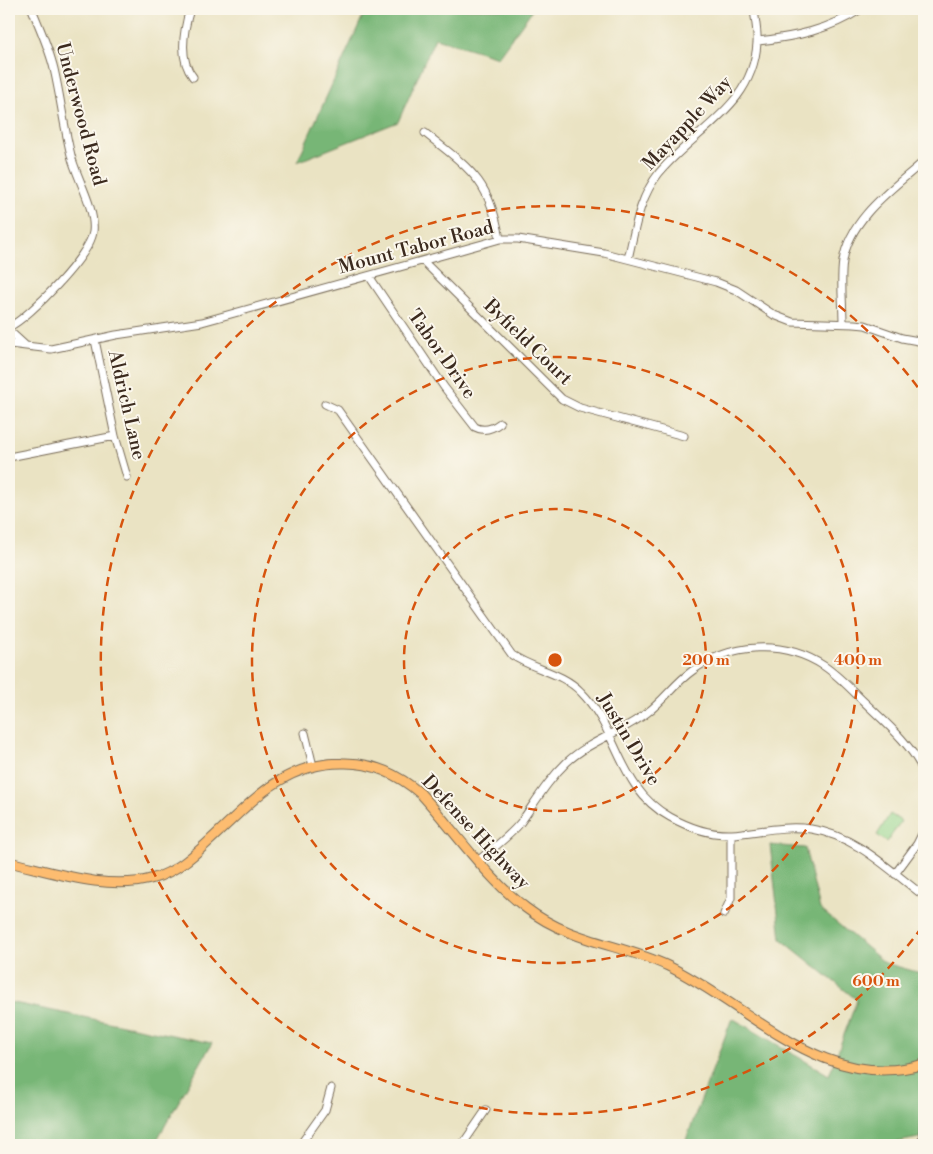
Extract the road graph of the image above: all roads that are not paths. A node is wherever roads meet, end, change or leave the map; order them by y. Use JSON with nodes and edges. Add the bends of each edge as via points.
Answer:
{"nodes":[{"id":1,"x":32,"y":9,"type":"edge"},
{"id":2,"x":190,"y":9,"type":"edge"},
{"id":3,"x":754,"y":9,"type":"edge"},
{"id":4,"x":861,"y":9,"type":"edge"},
{"id":5,"x":758,"y":41,"type":"junction"},
{"id":6,"x":193,"y":77,"type":"dead end"},
{"id":7,"x":425,"y":133,"type":"dead end"},
{"id":8,"x":924,"y":161,"type":"edge"},
{"id":9,"x":500,"y":239,"type":"junction"},
{"id":10,"x":628,"y":259,"type":"junction"},
{"id":11,"x":422,"y":261,"type":"junction"},
{"id":12,"x":369,"y":276,"type":"junction"},
{"id":13,"x":20,"y":321,"type":"junction"},
{"id":14,"x":843,"y":323,"type":"junction"},
{"id":15,"x":9,"y":328,"type":"edge"},
{"id":16,"x":14,"y":335,"type":"junction"},
{"id":17,"x":95,"y":340,"type":"junction"},
{"id":18,"x":924,"y":342,"type":"edge"},
{"id":19,"x":9,"y":344,"type":"edge"},
{"id":20,"x":26,"y":346,"type":"junction"},
{"id":21,"x":325,"y":404,"type":"dead end"},
{"id":22,"x":500,"y":423,"type":"dead end"},
{"id":23,"x":114,"y":436,"type":"junction"},
{"id":24,"x":684,"y":436,"type":"dead end"},
{"id":25,"x":9,"y":457,"type":"edge"},
{"id":26,"x":127,"y":477,"type":"dead end"},
{"id":27,"x":305,"y":733,"type":"dead end"},
{"id":28,"x":609,"y":735,"type":"junction"},
{"id":29,"x":313,"y":766,"type":"junction"},
{"id":30,"x":924,"y":773,"type":"edge"},
{"id":31,"x":924,"y":830,"type":"edge"},
{"id":32,"x":731,"y":834,"type":"junction"},
{"id":33,"x":479,"y":860,"type":"junction"},
{"id":34,"x":9,"y":862,"type":"edge"},
{"id":35,"x":895,"y":874,"type":"junction"},
{"id":36,"x":924,"y":896,"type":"edge"},
{"id":37,"x":724,"y":914,"type":"dead end"},
{"id":38,"x":924,"y":1064,"type":"edge"},
{"id":39,"x":332,"y":1088,"type":"dead end"},
{"id":40,"x":486,"y":1110,"type":"dead end"},
{"id":41,"x":924,"y":1110,"type":"edge"},
{"id":42,"x":300,"y":1145,"type":"edge"},
{"id":43,"x":462,"y":1145,"type":"edge"},
{"id":44,"x":922,"y":1145,"type":"edge"}],
"edges":[{"from":1,"to":13,"type":"street","name":"Underwood Road","via":[[52,60],[68,145],[93,225],[84,253]]},
{"from":2,"to":6,"type":"street","via":[[185,60]]},
{"from":3,"to":5,"type":"street","name":"Mayapple Way"},
{"from":4,"to":5,"type":"street","via":[[814,32]]},
{"from":5,"to":10,"type":"street","name":"Mayapple Way","via":[[752,70],[741,92],[651,184],[638,212]]},
{"from":7,"to":9,"type":"street","via":[[478,179],[492,206]]},
{"from":8,"to":14,"type":"street","via":[[866,214],[851,236],[842,269]]},
{"from":9,"to":10,"type":"street","name":"Mount Tabor Road","via":[[531,240]]},
{"from":9,"to":11,"type":"street","name":"Mount Tabor Road"},
{"from":10,"to":14,"type":"street","name":"Mount Tabor Road","via":[[727,286],[774,315],[792,322]]},
{"from":11,"to":12,"type":"street","name":"Mount Tabor Road"},
{"from":11,"to":24,"type":"street","name":"Byfield Court","via":[[562,399],[580,408]]},
{"from":12,"to":17,"type":"street","name":"Mount Tabor Road","via":[[209,320]]},
{"from":12,"to":22,"type":"street","name":"Tabor Drive","via":[[472,425],[484,429]]},
{"from":13,"to":15,"type":"street","name":"Underwood Road"},
{"from":13,"to":16,"type":"street","name":"Underwood Road"},
{"from":14,"to":18,"type":"street","name":"Mount Tabor Road","via":[[864,325]]},
{"from":15,"to":16,"type":"street"},
{"from":16,"to":19,"type":"street","name":"Underwood Road"},
{"from":16,"to":20,"type":"street"},
{"from":17,"to":20,"type":"street","name":"Mount Tabor Road","via":[[52,349]]},
{"from":17,"to":23,"type":"street","name":"Aldrich Lane"},
{"from":19,"to":20,"type":"street","name":"Mount Tabor Road"},
{"from":21,"to":28,"type":"street","name":"Justin Drive","via":[[338,410],[512,655],[574,686],[595,709]]},
{"from":23,"to":25,"type":"street"},
{"from":23,"to":26,"type":"street","name":"Aldrich Lane"},
{"from":27,"to":29,"type":"street"},
{"from":28,"to":30,"type":"street","via":[[647,713],[700,665],[732,651],[774,648],[807,657],[831,671],[906,744]]},
{"from":28,"to":32,"type":"street","name":"Justin Drive","via":[[628,775],[650,802],[682,823]]},
{"from":28,"to":33,"type":"street","via":[[568,761],[542,789],[511,833]]},
{"from":29,"to":33,"type":"main road","name":"Defense Highway","via":[[356,763],[400,778],[421,794]]},
{"from":29,"to":34,"type":"main road","name":"Defense Highway","via":[[275,782],[188,860],[153,879],[113,883]]},
{"from":31,"to":35,"type":"street"},
{"from":32,"to":35,"type":"street","name":"Justin Drive","via":[[798,827],[826,832],[858,846]]},
{"from":32,"to":37,"type":"street","via":[[731,898]]},
{"from":33,"to":38,"type":"main road","name":"Defense Highway","via":[[509,894],[542,919],[574,935],[675,970],[810,1053],[863,1069],[894,1070]]},
{"from":35,"to":36,"type":"street","name":"Justin Drive"},
{"from":39,"to":42,"type":"street","via":[[324,1110]]},
{"from":40,"to":43,"type":"street"},
{"from":41,"to":44,"type":"street"}]}
